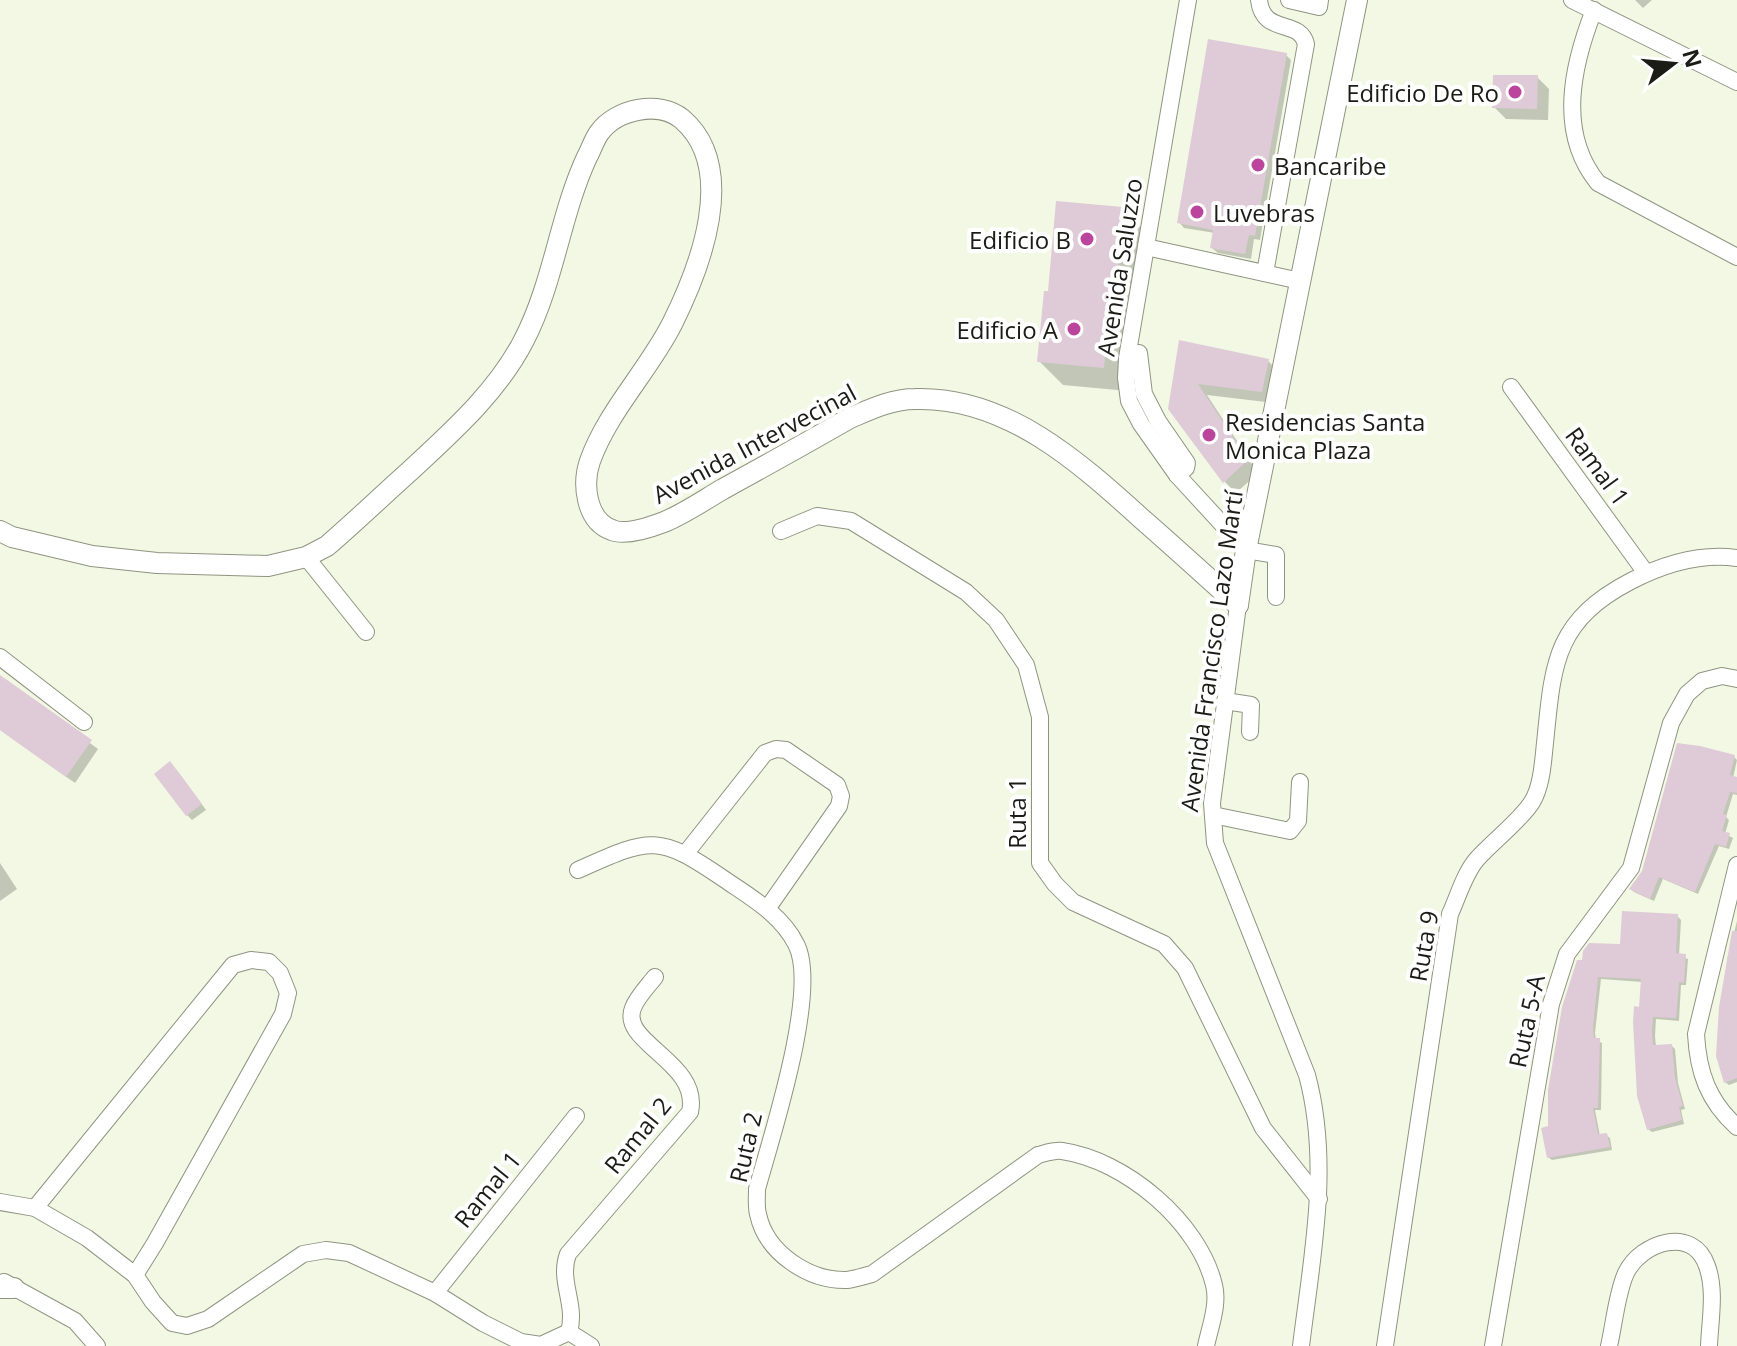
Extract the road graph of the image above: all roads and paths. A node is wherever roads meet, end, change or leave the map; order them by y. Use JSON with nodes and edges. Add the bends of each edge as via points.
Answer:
{"nodes":[{"id":1,"x":1188,"y":0,"type":"edge"},
{"id":2,"x":1259,"y":0,"type":"edge"},
{"id":3,"x":1289,"y":0,"type":"edge"},
{"id":4,"x":1320,"y":0,"type":"edge"},
{"id":5,"x":1357,"y":0,"type":"edge"},
{"id":6,"x":1572,"y":0,"type":"edge"},
{"id":7,"x":1594,"y":10,"type":"junction"},
{"id":8,"x":1737,"y":82,"type":"edge"},
{"id":9,"x":1146,"y":247,"type":"junction"},
{"id":10,"x":1737,"y":257,"type":"edge"},
{"id":11,"x":1265,"y":273,"type":"junction"},
{"id":12,"x":1300,"y":281,"type":"junction"},
{"id":13,"x":1139,"y":353,"type":"dead end"},
{"id":14,"x":1511,"y":387,"type":"dead end"},
{"id":15,"x":1177,"y":475,"type":"junction"},
{"id":16,"x":0,"y":531,"type":"edge"},
{"id":17,"x":781,"y":531,"type":"dead end"},
{"id":18,"x":1246,"y":550,"type":"junction"},
{"id":19,"x":306,"y":557,"type":"junction"},
{"id":20,"x":1737,"y":558,"type":"edge"},
{"id":21,"x":1646,"y":573,"type":"junction"},
{"id":22,"x":1276,"y":597,"type":"dead end"},
{"id":23,"x":1238,"y":605,"type":"junction"},
{"id":24,"x":366,"y":632,"type":"dead end"},
{"id":25,"x":0,"y":657,"type":"edge"},
{"id":26,"x":1737,"y":679,"type":"edge"},
{"id":27,"x":1225,"y":701,"type":"junction"},
{"id":28,"x":84,"y":722,"type":"dead end"},
{"id":29,"x":1250,"y":732,"type":"dead end"},
{"id":30,"x":1300,"y":782,"type":"dead end"},
{"id":31,"x":1213,"y":815,"type":"junction"},
{"id":32,"x":686,"y":853,"type":"junction"},
{"id":33,"x":1737,"y":865,"type":"edge"},
{"id":34,"x":578,"y":870,"type":"dead end"},
{"id":35,"x":767,"y":909,"type":"junction"},
{"id":36,"x":655,"y":977,"type":"dead end"},
{"id":37,"x":576,"y":1116,"type":"dead end"},
{"id":38,"x":1737,"y":1127,"type":"edge"},
{"id":39,"x":1319,"y":1199,"type":"junction"},
{"id":40,"x":0,"y":1202,"type":"edge"},
{"id":41,"x":35,"y":1208,"type":"junction"},
{"id":42,"x":135,"y":1275,"type":"junction"},
{"id":43,"x":5,"y":1285,"type":"edge"},
{"id":44,"x":435,"y":1293,"type":"junction"},
{"id":45,"x":569,"y":1332,"type":"junction"},
{"id":46,"x":97,"y":1346,"type":"edge"},
{"id":47,"x":591,"y":1346,"type":"edge"},
{"id":48,"x":1206,"y":1346,"type":"edge"},
{"id":49,"x":1301,"y":1346,"type":"edge"},
{"id":50,"x":1385,"y":1346,"type":"edge"},
{"id":51,"x":1493,"y":1346,"type":"edge"},
{"id":52,"x":1609,"y":1346,"type":"edge"},
{"id":53,"x":1709,"y":1346,"type":"edge"}],
"edges":[{"from":1,"to":9,"type":"street","name":"Avenida Saluzzo"},
{"from":2,"to":11,"type":"street","via":[[1267,21],[1299,32],[1306,44]]},
{"from":3,"to":4,"type":"street","via":[[1319,7]]},
{"from":5,"to":12,"type":"main road","name":"Avenida Francisco Lazo Martí"},
{"from":6,"to":7,"type":"street"},
{"from":7,"to":8,"type":"street"},
{"from":7,"to":10,"type":"street","via":[[1571,98],[1585,167],[1598,183]]},
{"from":9,"to":11,"type":"street"},
{"from":9,"to":15,"type":"street","name":"Avenida Saluzzo","via":[[1127,358],[1129,401]]},
{"from":11,"to":12,"type":"street"},
{"from":12,"to":18,"type":"main road","name":"Avenida Francisco Lazo Martí"},
{"from":13,"to":15,"type":"street","via":[[1144,394],[1187,463]]},
{"from":14,"to":21,"type":"street","name":"Ramal 1"},
{"from":15,"to":18,"type":"street","name":"Avenida Saluzzo"},
{"from":16,"to":19,"type":"main road","name":"Avenida Intervecinal","via":[[92,556],[157,563],[268,566]]},
{"from":17,"to":39,"type":"street","name":"Ruta 1","via":[[817,516],[851,521],[966,592],[996,620],[1026,665],[1040,717],[1040,863],[1073,902],[1164,944],[1185,968],[1263,1128]]},
{"from":18,"to":22,"type":"street","via":[[1276,555]]},
{"from":18,"to":23,"type":"main road","name":"Avenida Francisco Lazo Martí"},
{"from":19,"to":23,"type":"main road","name":"Avenida Intervecinal","via":[[327,546],[372,506],[453,431],[501,377],[530,325],[577,180],[599,133],[637,110],[655,108],[678,116],[695,131],[712,175],[712,195],[702,249],[672,324],[590,462],[586,486],[591,512],[601,523],[623,532],[667,521],[880,405],[912,399],[948,401],[1011,421],[1052,443]]},
{"from":19,"to":24,"type":"street"},
{"from":20,"to":21,"type":"street","name":"Ruta 9","via":[[1690,559]]},
{"from":21,"to":50,"type":"street","name":"Ruta 9","via":[[1603,596],[1562,645],[1532,802],[1474,863],[1450,914]]},
{"from":23,"to":27,"type":"street","name":"Avenida Francisco Lazo Martí"},
{"from":25,"to":28,"type":"street"},
{"from":26,"to":51,"type":"street","name":"Ruta 5-A","via":[[1702,681],[1687,694],[1671,723],[1631,868],[1567,954],[1551,1004]]},
{"from":27,"to":29,"type":"street","via":[[1251,705]]},
{"from":27,"to":31,"type":"street","name":"Avenida Francisco Lazo Martí"},
{"from":30,"to":31,"type":"street","via":[[1298,821],[1290,831]]},
{"from":31,"to":39,"type":"street","name":"Avenida Francisco Lazo Martí","via":[[1215,843],[1307,1075],[1315,1107]]},
{"from":32,"to":34,"type":"street","name":"Ruta 2","via":[[657,844],[641,846]]},
{"from":32,"to":35,"type":"street","name":"Ruta 2"},
{"from":32,"to":35,"type":"street","via":[[765,753],[786,750],[837,785],[839,806]]},
{"from":33,"to":38,"type":"street","via":[[1696,1034],[1707,1091]]},
{"from":35,"to":48,"type":"street","name":"Ruta 2","via":[[788,930],[802,966],[798,1034],[757,1189],[757,1214],[768,1239],[786,1260],[820,1276],[848,1280],[872,1274],[1038,1155],[1059,1150],[1099,1161],[1142,1185],[1179,1220],[1215,1287]]},
{"from":36,"to":45,"type":"street","name":"Ramal 2","via":[[633,1006],[632,1020],[686,1080],[692,1091],[690,1112],[568,1254],[563,1267],[573,1317]]},
{"from":37,"to":44,"type":"street","name":"Ramal 1"},
{"from":39,"to":49,"type":"street","name":"Avenida Francisco Lazo Martí"},
{"from":40,"to":41,"type":"street"},
{"from":41,"to":42,"type":"street","via":[[70,1226]]},
{"from":41,"to":42,"type":"street","via":[[233,965],[269,962],[288,993],[283,1014]]},
{"from":42,"to":44,"type":"street","via":[[161,1313],[172,1323],[187,1326],[208,1319],[303,1254],[326,1250],[349,1253]]},
{"from":43,"to":46,"type":"street","via":[[75,1321]]},
{"from":44,"to":45,"type":"street","via":[[521,1342],[541,1345]]},
{"from":45,"to":47,"type":"street"},
{"from":52,"to":53,"type":"street","via":[[1625,1274],[1643,1250],[1667,1241],[1689,1244],[1706,1262],[1712,1285]]}]}
